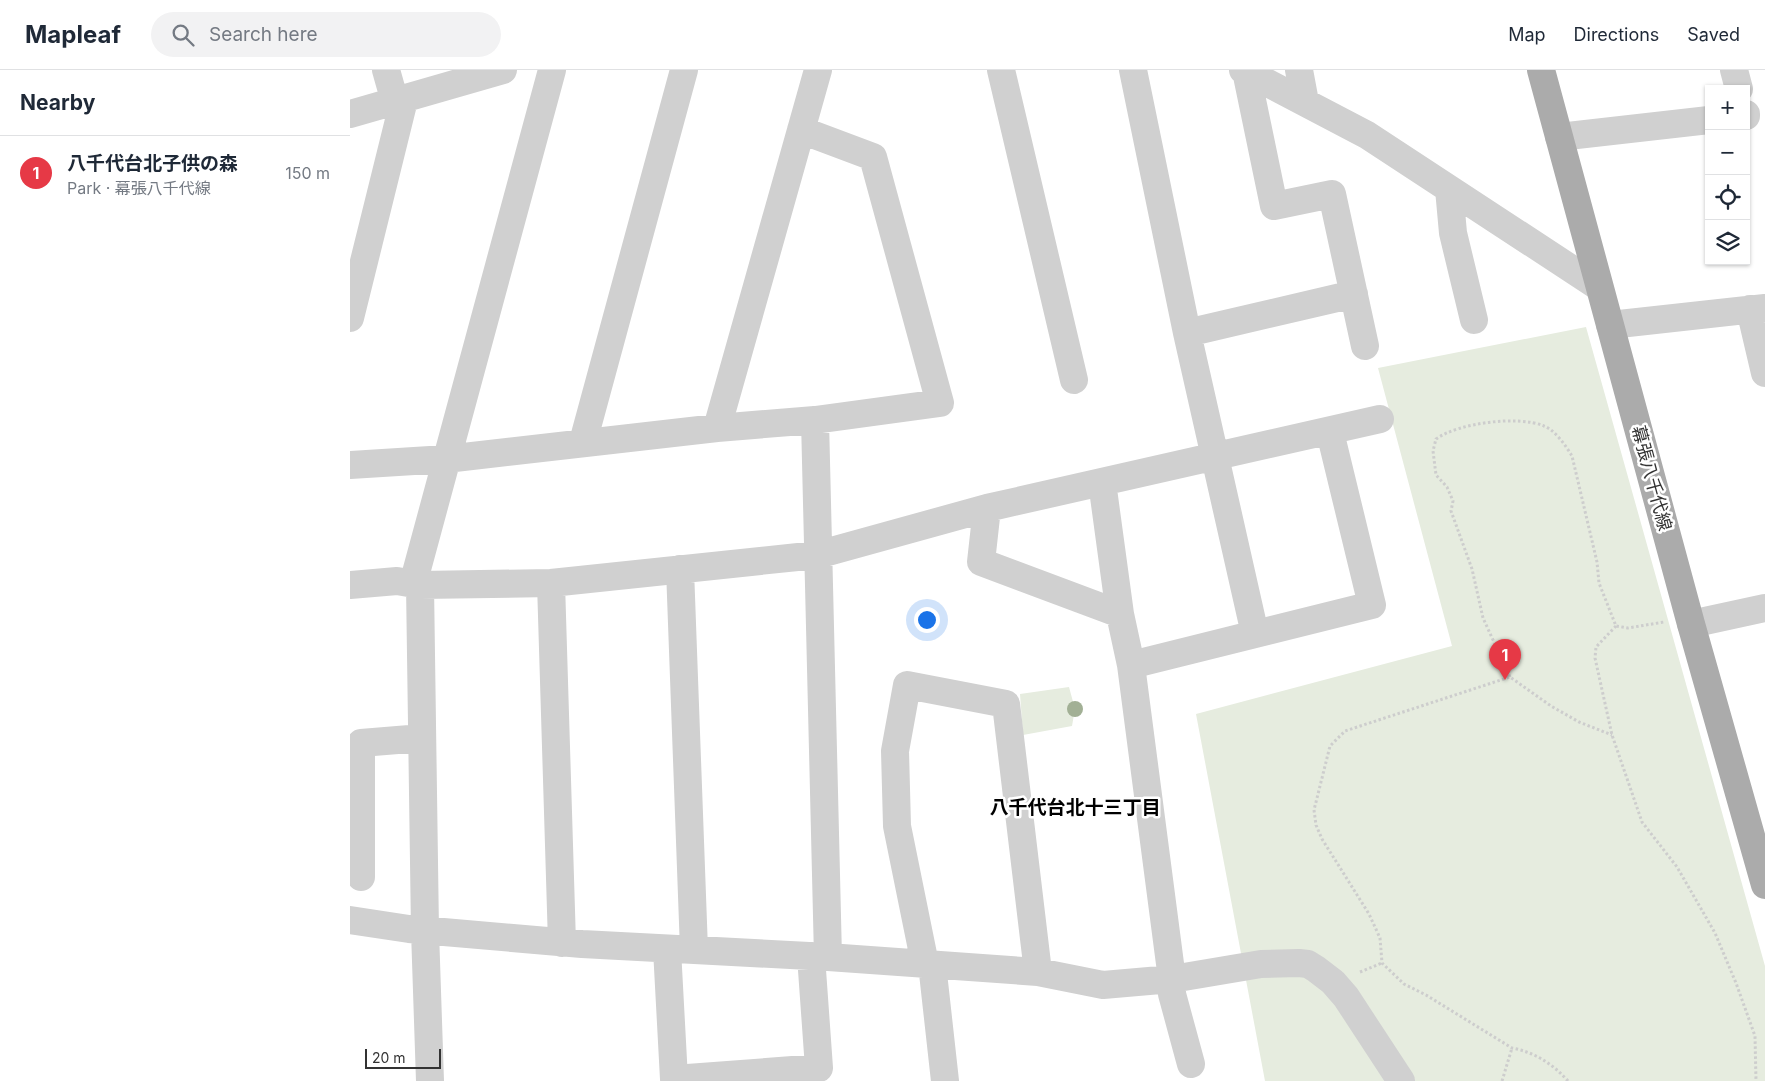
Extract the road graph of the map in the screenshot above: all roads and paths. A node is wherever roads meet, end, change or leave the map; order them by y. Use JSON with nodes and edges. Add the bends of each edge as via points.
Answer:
{"nodes":[{"id":1,"x":386,"y":70,"type":"edge"},
{"id":2,"x":503,"y":70,"type":"edge"},
{"id":3,"x":552,"y":70,"type":"edge"},
{"id":4,"x":684,"y":70,"type":"edge"},
{"id":5,"x":818,"y":70,"type":"edge"},
{"id":6,"x":1001,"y":70,"type":"edge"},
{"id":7,"x":1133,"y":70,"type":"edge"},
{"id":8,"x":1299,"y":70,"type":"edge"},
{"id":9,"x":1541,"y":70,"type":"edge"},
{"id":10,"x":1734,"y":70,"type":"edge"},
{"id":11,"x":1244,"y":71,"type":"edge"},
{"id":12,"x":1738,"y":85,"type":"edge"},
{"id":13,"x":399,"y":101,"type":"junction"},
{"id":14,"x":1304,"y":102,"type":"junction"},
{"id":15,"x":350,"y":114,"type":"edge"},
{"id":16,"x":1705,"y":120,"type":"edge"},
{"id":17,"x":801,"y":130,"type":"junction"},
{"id":18,"x":1559,"y":137,"type":"junction"},
{"id":19,"x":1448,"y":189,"type":"junction"},
{"id":20,"x":1599,"y":287,"type":"junction"},
{"id":21,"x":1354,"y":294,"type":"junction"},
{"id":22,"x":1757,"y":309,"type":"edge"},
{"id":23,"x":350,"y":318,"type":"edge"},
{"id":24,"x":1474,"y":320,"type":"dead end"},
{"id":25,"x":1610,"y":325,"type":"junction"},
{"id":26,"x":1188,"y":333,"type":"junction"},
{"id":27,"x":1365,"y":346,"type":"dead end"},
{"id":28,"x":1765,"y":373,"type":"edge"},
{"id":29,"x":1074,"y":380,"type":"dead end"},
{"id":30,"x":1380,"y":419,"type":"dead end"},
{"id":31,"x":814,"y":420,"type":"junction"},
{"id":32,"x":717,"y":428,"type":"junction"},
{"id":33,"x":1330,"y":432,"type":"junction"},
{"id":34,"x":583,"y":442,"type":"junction"},
{"id":35,"x":1214,"y":458,"type":"junction"},
{"id":36,"x":446,"y":460,"type":"junction"},
{"id":37,"x":350,"y":465,"type":"edge"},
{"id":38,"x":1102,"y":482,"type":"junction"},
{"id":39,"x":987,"y":508,"type":"junction"},
{"id":40,"x":817,"y":554,"type":"junction"},
{"id":41,"x":680,"y":570,"type":"junction"},
{"id":42,"x":551,"y":583,"type":"junction"},
{"id":43,"x":350,"y":585,"type":"edge"},
{"id":44,"x":416,"y":585,"type":"junction"},
{"id":45,"x":1765,"y":608,"type":"edge"},
{"id":46,"x":1120,"y":614,"type":"junction"},
{"id":47,"x":1680,"y":622,"type":"junction"},
{"id":48,"x":1616,"y":626,"type":"junction"},
{"id":49,"x":1255,"y":634,"type":"junction"},
{"id":50,"x":1130,"y":665,"type":"junction"},
{"id":51,"x":1510,"y":677,"type":"junction"},
{"id":52,"x":1612,"y":735,"type":"junction"},
{"id":53,"x":422,"y":738,"type":"junction"},
{"id":54,"x":361,"y":877,"type":"dead end"},
{"id":55,"x":1765,"y":885,"type":"edge"},
{"id":56,"x":350,"y":920,"type":"edge"},
{"id":57,"x":425,"y":931,"type":"junction"},
{"id":58,"x":562,"y":943,"type":"junction"},
{"id":59,"x":667,"y":949,"type":"junction"},
{"id":60,"x":694,"y":950,"type":"junction"},
{"id":61,"x":820,"y":957,"type":"junction"},
{"id":62,"x":928,"y":964,"type":"junction"},
{"id":63,"x":1038,"y":972,"type":"junction"},
{"id":64,"x":1172,"y":979,"type":"junction"},
{"id":65,"x":1512,"y":1048,"type":"junction"},
{"id":66,"x":1191,"y":1064,"type":"dead end"},
{"id":67,"x":430,"y":1081,"type":"edge"},
{"id":68,"x":944,"y":1081,"type":"edge"},
{"id":69,"x":1401,"y":1081,"type":"edge"},
{"id":70,"x":1502,"y":1081,"type":"edge"},
{"id":71,"x":1568,"y":1081,"type":"edge"},
{"id":72,"x":1756,"y":1081,"type":"edge"}],
"edges":[{"from":1,"to":13,"type":"street"},
{"from":2,"to":13,"type":"street"},
{"from":3,"to":36,"type":"street"},
{"from":4,"to":34,"type":"street"},
{"from":5,"to":17,"type":"street"},
{"from":6,"to":29,"type":"street"},
{"from":7,"to":26,"type":"street"},
{"from":8,"to":14,"type":"street"},
{"from":9,"to":18,"type":"main road","name":"幕張八千代線"},
{"from":10,"to":12,"type":"street"},
{"from":11,"to":14,"type":"street"},
{"from":11,"to":21,"type":"street","via":[[1274,206],[1332,194]]},
{"from":13,"to":15,"type":"street"},
{"from":13,"to":23,"type":"street"},
{"from":14,"to":19,"type":"street","via":[[1367,135]]},
{"from":16,"to":18,"type":"street"},
{"from":17,"to":31,"type":"street","via":[[874,157],[940,402]]},
{"from":17,"to":32,"type":"street"},
{"from":18,"to":20,"type":"main road","name":"幕張八千代線"},
{"from":19,"to":20,"type":"street"},
{"from":19,"to":24,"type":"street","via":[[1453,233]]},
{"from":20,"to":25,"type":"main road","name":"幕張八千代線"},
{"from":21,"to":26,"type":"street"},
{"from":21,"to":27,"type":"street"},
{"from":22,"to":25,"type":"street"},
{"from":22,"to":28,"type":"street"},
{"from":25,"to":47,"type":"main road","name":"幕張八千代線"},
{"from":26,"to":35,"type":"street"},
{"from":30,"to":33,"type":"street"},
{"from":31,"to":32,"type":"street"},
{"from":31,"to":40,"type":"street"},
{"from":32,"to":34,"type":"street"},
{"from":33,"to":35,"type":"street"},
{"from":33,"to":49,"type":"street","via":[[1372,605]]},
{"from":34,"to":36,"type":"street"},
{"from":35,"to":38,"type":"street"},
{"from":35,"to":49,"type":"street"},
{"from":36,"to":37,"type":"street"},
{"from":36,"to":44,"type":"street"},
{"from":38,"to":39,"type":"street"},
{"from":38,"to":46,"type":"street"},
{"from":39,"to":40,"type":"street"},
{"from":39,"to":46,"type":"street","via":[[981,562]]},
{"from":40,"to":41,"type":"street"},
{"from":40,"to":61,"type":"street"},
{"from":41,"to":42,"type":"street"},
{"from":41,"to":60,"type":"street"},
{"from":42,"to":44,"type":"street"},
{"from":42,"to":58,"type":"street"},
{"from":43,"to":44,"type":"street","via":[[397,581]]},
{"from":44,"to":53,"type":"street"},
{"from":45,"to":47,"type":"street"},
{"from":46,"to":50,"type":"street"},
{"from":47,"to":48,"type":"path","via":[[1628,628]]},
{"from":47,"to":55,"type":"main road","name":"幕張八千代線"},
{"from":48,"to":51,"type":"path","via":[[1599,583],[1572,456],[1563,443],[1546,426],[1528,421],[1486,422],[1442,434],[1436,439],[1433,451],[1436,475],[1453,501],[1451,512],[1472,569],[1482,618]]},
{"from":48,"to":52,"type":"path","via":[[1596,647],[1595,658]]},
{"from":49,"to":50,"type":"street"},
{"from":50,"to":64,"type":"street"},
{"from":51,"to":52,"type":"path","via":[[1579,722]]},
{"from":51,"to":65,"type":"path","via":[[1345,731],[1330,746],[1314,810],[1322,839],[1369,914],[1380,938],[1382,963],[1404,984]]},
{"from":52,"to":72,"type":"path","via":[[1642,822],[1677,867],[1715,933],[1736,983],[1755,1036]]},
{"from":53,"to":54,"type":"street","via":[[361,743]]},
{"from":53,"to":57,"type":"street"},
{"from":56,"to":57,"type":"street"},
{"from":57,"to":58,"type":"street"},
{"from":57,"to":67,"type":"street"},
{"from":58,"to":59,"type":"street"},
{"from":59,"to":60,"type":"street"},
{"from":59,"to":61,"type":"street","via":[[674,1080],[819,1068]]},
{"from":60,"to":61,"type":"street"},
{"from":61,"to":62,"type":"street"},
{"from":62,"to":63,"type":"street"},
{"from":62,"to":63,"type":"street","via":[[897,826],[895,751],[907,684],[1006,704]]},
{"from":62,"to":68,"type":"street"},
{"from":63,"to":64,"type":"street","via":[[1103,985]]},
{"from":64,"to":66,"type":"street","via":[[1172,994]]},
{"from":64,"to":69,"type":"street","via":[[1261,964],[1308,964],[1333,982],[1346,997]]},
{"from":65,"to":70,"type":"path"},
{"from":65,"to":71,"type":"path","via":[[1538,1056]]}]}
